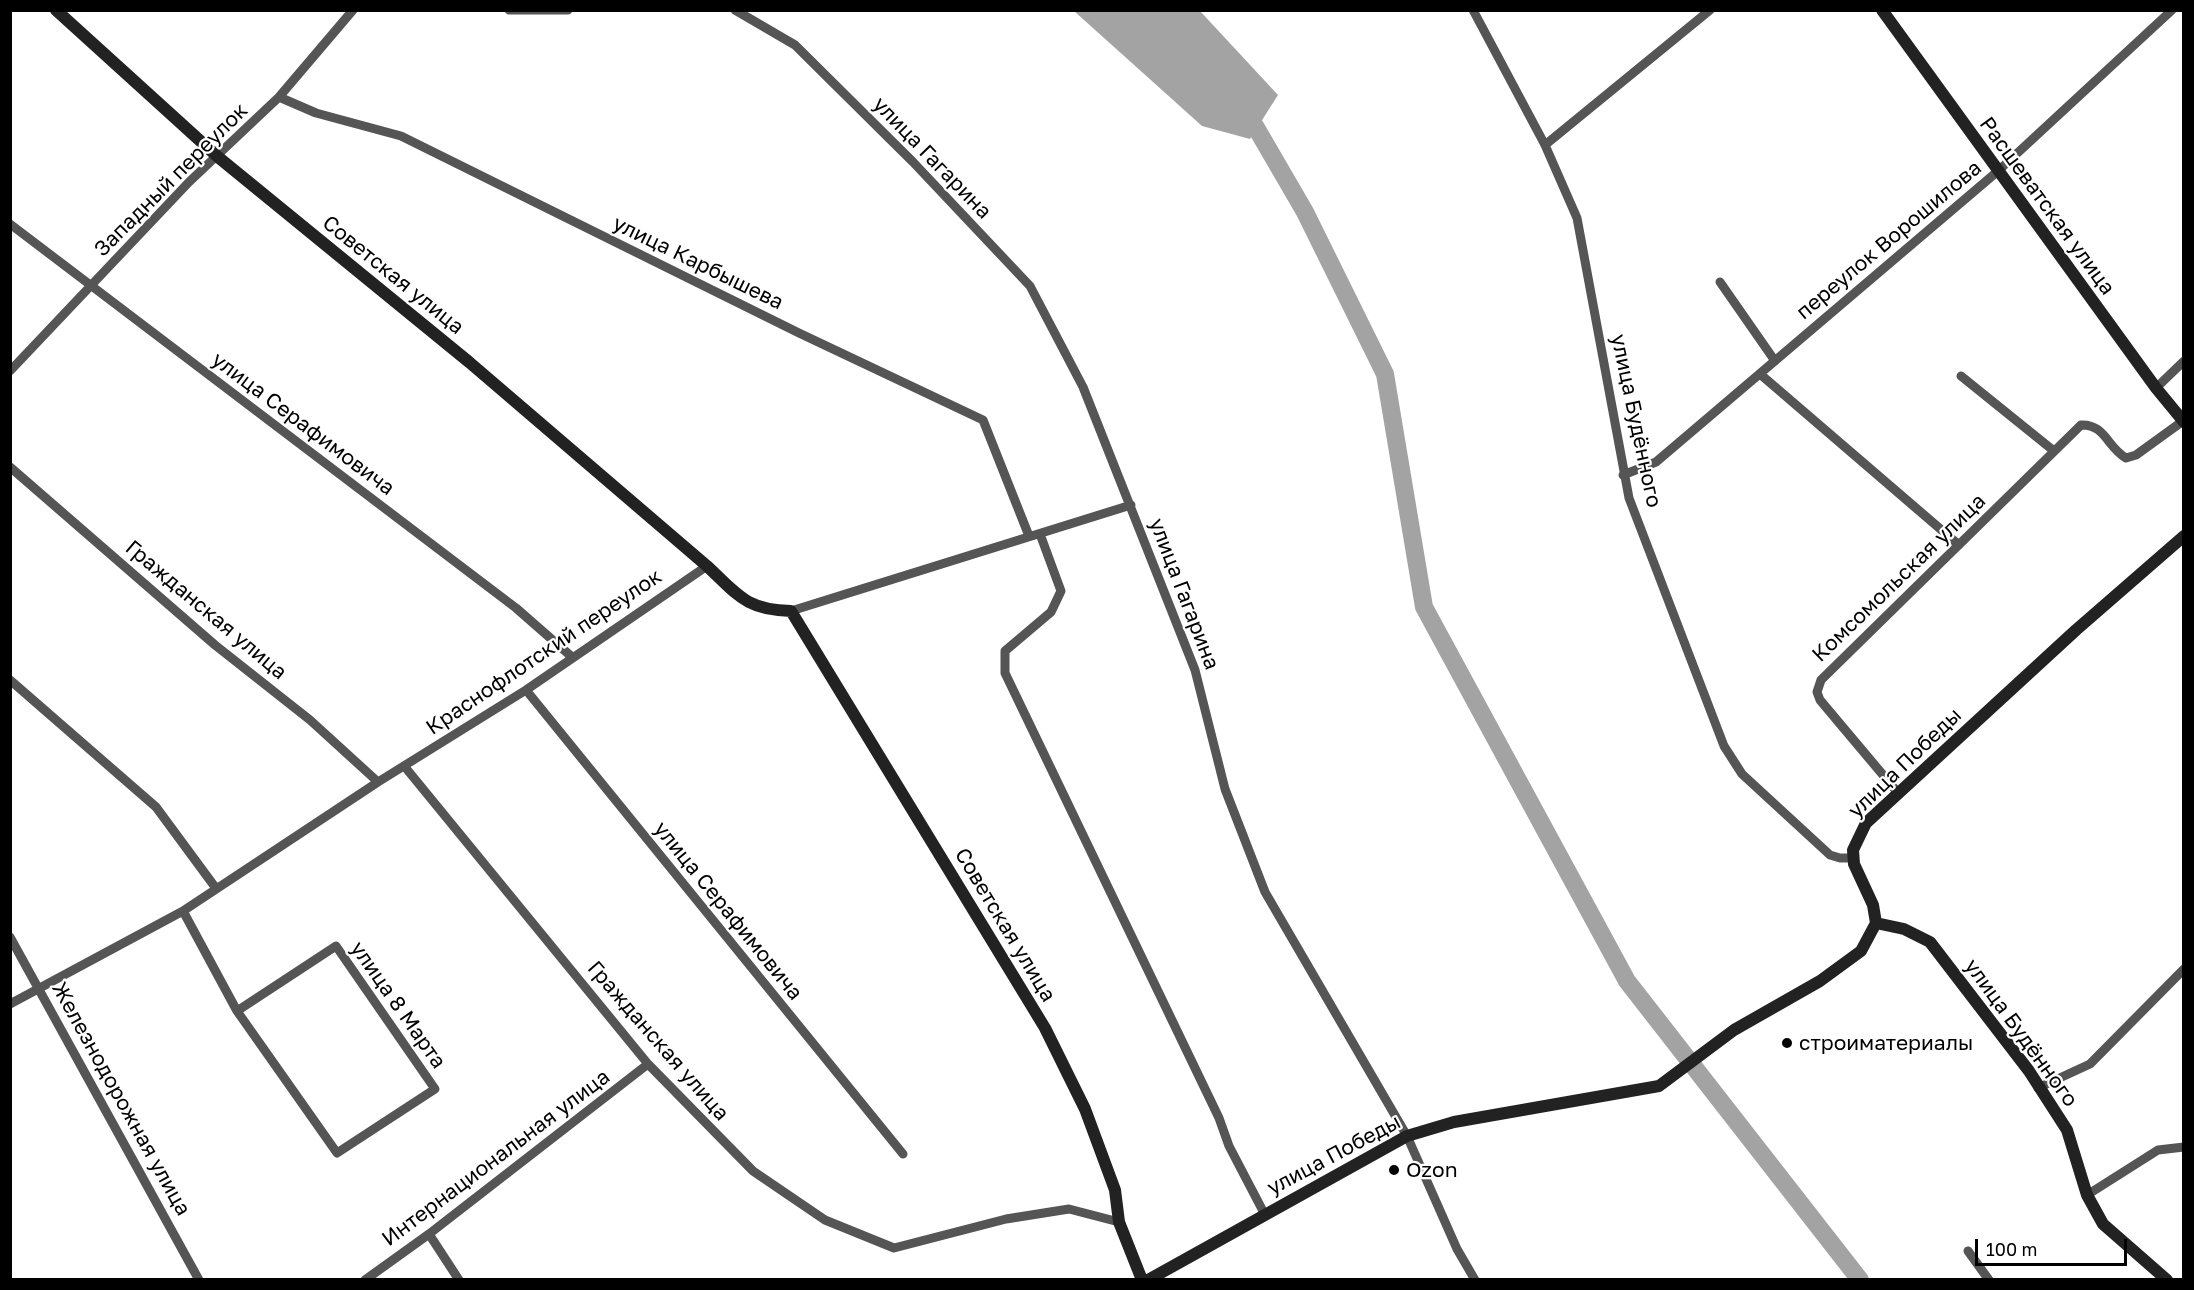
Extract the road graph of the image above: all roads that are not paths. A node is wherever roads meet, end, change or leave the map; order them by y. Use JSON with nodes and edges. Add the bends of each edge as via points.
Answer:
{"nodes":[{"id":1,"x":56,"y":10,"type":"edge"},
{"id":2,"x":353,"y":10,"type":"edge"},
{"id":3,"x":509,"y":10,"type":"edge"},
{"id":4,"x":735,"y":10,"type":"edge"},
{"id":5,"x":1473,"y":10,"type":"edge"},
{"id":6,"x":1710,"y":10,"type":"edge"},
{"id":7,"x":1882,"y":10,"type":"edge"},
{"id":8,"x":2172,"y":10,"type":"edge"},
{"id":9,"x":567,"y":11,"type":"edge"},
{"id":10,"x":279,"y":97,"type":"junction"},
{"id":11,"x":1545,"y":145,"type":"junction"},
{"id":12,"x":218,"y":157,"type":"junction"},
{"id":13,"x":1998,"y":171,"type":"junction"},
{"id":14,"x":10,"y":224,"type":"edge"},
{"id":15,"x":1720,"y":282,"type":"dead end"},
{"id":16,"x":92,"y":287,"type":"junction"},
{"id":17,"x":1775,"y":361,"type":"junction"},
{"id":18,"x":2184,"y":361,"type":"edge"},
{"id":19,"x":10,"y":371,"type":"edge"},
{"id":20,"x":1760,"y":374,"type":"junction"},
{"id":21,"x":1961,"y":376,"type":"dead end"},
{"id":22,"x":2156,"y":388,"type":"junction"},
{"id":23,"x":2183,"y":422,"type":"edge"},
{"id":24,"x":2054,"y":451,"type":"junction"},
{"id":25,"x":10,"y":467,"type":"edge"},
{"id":26,"x":1623,"y":475,"type":"junction"},
{"id":27,"x":1131,"y":505,"type":"junction"},
{"id":28,"x":1040,"y":534,"type":"junction"},
{"id":29,"x":1029,"y":536,"type":"junction"},
{"id":30,"x":2184,"y":536,"type":"edge"},
{"id":31,"x":1959,"y":545,"type":"junction"},
{"id":32,"x":707,"y":566,"type":"junction"},
{"id":33,"x":791,"y":610,"type":"junction"},
{"id":34,"x":572,"y":657,"type":"junction"},
{"id":35,"x":10,"y":680,"type":"edge"},
{"id":36,"x":526,"y":690,"type":"junction"},
{"id":37,"x":405,"y":767,"type":"junction"},
{"id":38,"x":378,"y":782,"type":"junction"},
{"id":39,"x":1899,"y":794,"type":"junction"},
{"id":40,"x":1853,"y":858,"type":"junction"},
{"id":41,"x":215,"y":887,"type":"junction"},
{"id":42,"x":183,"y":911,"type":"junction"},
{"id":43,"x":1876,"y":923,"type":"junction"},
{"id":44,"x":10,"y":937,"type":"edge"},
{"id":45,"x":2184,"y":969,"type":"edge"},
{"id":46,"x":40,"y":988,"type":"junction"},
{"id":47,"x":10,"y":1004,"type":"edge"},
{"id":48,"x":237,"y":1011,"type":"junction"},
{"id":49,"x":648,"y":1064,"type":"junction"},
{"id":50,"x":2038,"y":1088,"type":"junction"},
{"id":51,"x":1407,"y":1136,"type":"junction"},
{"id":52,"x":2184,"y":1146,"type":"edge"},
{"id":53,"x":903,"y":1154,"type":"dead end"},
{"id":54,"x":2087,"y":1196,"type":"junction"},
{"id":55,"x":1264,"y":1213,"type":"junction"},
{"id":56,"x":1119,"y":1222,"type":"junction"},
{"id":57,"x":429,"y":1234,"type":"junction"},
{"id":58,"x":1968,"y":1251,"type":"dead end"},
{"id":59,"x":199,"y":1280,"type":"edge"},
{"id":60,"x":365,"y":1280,"type":"edge"},
{"id":61,"x":459,"y":1280,"type":"edge"},
{"id":62,"x":1142,"y":1280,"type":"edge"},
{"id":63,"x":1148,"y":1280,"type":"edge"},
{"id":64,"x":1475,"y":1280,"type":"edge"},
{"id":65,"x":1989,"y":1280,"type":"edge"},
{"id":66,"x":2167,"y":1280,"type":"edge"}],
"edges":[{"from":1,"to":12,"type":"street","name":"Советская улица"},
{"from":2,"to":10,"type":"street","name":"Западный переулок"},
{"from":3,"to":9,"type":"street"},
{"from":4,"to":27,"type":"street","name":"улица Гагарина","via":[[795,45],[1030,286],[1083,387]]},
{"from":5,"to":11,"type":"street","name":"улица Будённого"},
{"from":6,"to":11,"type":"street"},
{"from":7,"to":13,"type":"street","name":"Расшеватская улица"},
{"from":8,"to":13,"type":"street","name":"переулок Ворошилова"},
{"from":10,"to":12,"type":"street","name":"Западный переулок"},
{"from":10,"to":29,"type":"street","name":"улица Карбышева","via":[[334,119],[401,136],[983,420]]},
{"from":11,"to":26,"type":"street","name":"улица Будённого","via":[[1577,218]]},
{"from":12,"to":16,"type":"street","name":"Западный переулок","via":[[189,182]]},
{"from":12,"to":32,"type":"street","name":"Советская улица","via":[[469,362]]},
{"from":13,"to":17,"type":"street","name":"переулок Ворошилова"},
{"from":13,"to":22,"type":"street","name":"Расшеватская улица"},
{"from":14,"to":16,"type":"street","name":"улица Серафимовича"},
{"from":15,"to":17,"type":"street"},
{"from":16,"to":19,"type":"street","name":"Западный переулок"},
{"from":16,"to":34,"type":"street","name":"улица Серафимовича","via":[[516,608]]},
{"from":17,"to":20,"type":"street","name":"переулок Ворошилова"},
{"from":18,"to":22,"type":"street"},
{"from":20,"to":26,"type":"street","name":"переулок Ворошилова","via":[[1656,462]]},
{"from":20,"to":31,"type":"street"},
{"from":21,"to":24,"type":"street"},
{"from":22,"to":23,"type":"street","name":"Расшеватская улица"},
{"from":23,"to":24,"type":"street","name":"Комсомольская улица","via":[[2126,458],[2115,452],[2102,431],[2093,425],[2081,425]]},
{"from":24,"to":31,"type":"street","name":"Комсомольская улица"},
{"from":25,"to":38,"type":"street","name":"Гражданская улица"},
{"from":26,"to":40,"type":"street","name":"улица Будённого","via":[[1724,746],[1742,774],[1830,855]]},
{"from":27,"to":28,"type":"street"},
{"from":27,"to":51,"type":"street","name":"улица Гагарина","via":[[1195,670],[1225,789],[1265,892]]},
{"from":28,"to":29,"type":"street"},
{"from":28,"to":55,"type":"street","via":[[1061,591],[1051,612],[1005,651],[1005,673]]},
{"from":29,"to":33,"type":"street"},
{"from":30,"to":39,"type":"street","name":"улица Победы"},
{"from":31,"to":39,"type":"street","name":"Комсомольская улица","via":[[1821,680],[1817,692]]},
{"from":32,"to":33,"type":"street","via":[[756,607]]},
{"from":32,"to":34,"type":"street","name":"Краснофлотский переулок"},
{"from":33,"to":56,"type":"street","name":"Советская улица","via":[[1045,1028],[1085,1109],[1115,1190]]},
{"from":34,"to":36,"type":"street","name":"Краснофлотский переулок"},
{"from":35,"to":41,"type":"street","via":[[156,807]]},
{"from":36,"to":37,"type":"street","name":"Краснофлотский переулок"},
{"from":36,"to":53,"type":"street","name":"улица Серафимовича"},
{"from":37,"to":38,"type":"street","name":"Краснофлотский переулок"},
{"from":37,"to":49,"type":"street","name":"Гражданская улица"},
{"from":38,"to":41,"type":"street","name":"Краснофлотский переулок"},
{"from":39,"to":40,"type":"street","name":"улица Победы","via":[[1866,823]]},
{"from":40,"to":43,"type":"street","via":[[1874,904]]},
{"from":41,"to":42,"type":"street","name":"Краснофлотский переулок"},
{"from":42,"to":46,"type":"street","name":"Краснофлотский переулок"},
{"from":42,"to":48,"type":"street","name":"улица 8 Марта"},
{"from":43,"to":50,"type":"street","name":"улица Будённого","via":[[1904,929],[1930,942]]},
{"from":43,"to":51,"type":"street","name":"улица Победы","via":[[1861,951],[1820,981],[1734,1030],[1659,1086],[1454,1122]]},
{"from":44,"to":46,"type":"street","name":"Железнодорожная улица"},
{"from":45,"to":50,"type":"street","via":[[2090,1064]]},
{"from":46,"to":47,"type":"street","name":"Краснофлотский переулок"},
{"from":46,"to":59,"type":"street","name":"Железнодорожная улица"},
{"from":48,"to":48,"type":"street","name":"улица 8 Марта","via":[[336,946],[435,1089],[337,1153]]},
{"from":49,"to":56,"type":"street","name":"Гражданская улица","via":[[753,1171],[825,1220],[894,1248],[1006,1219],[1069,1209]]},
{"from":49,"to":57,"type":"street","name":"Интернациональная улица"},
{"from":50,"to":54,"type":"street","name":"улица Будённого","via":[[2067,1130]]},
{"from":51,"to":55,"type":"street","name":"улица Победы"},
{"from":51,"to":64,"type":"street","name":"улица Гагарина","via":[[1457,1249]]},
{"from":52,"to":54,"type":"street","via":[[2158,1150]]},
{"from":54,"to":66,"type":"street","name":"улица Будённого","via":[[2103,1224]]},
{"from":55,"to":63,"type":"street","name":"улица Победы"},
{"from":56,"to":62,"type":"street","name":"Советская улица"},
{"from":57,"to":60,"type":"street","name":"Интернациональная улица"},
{"from":57,"to":61,"type":"street"},
{"from":58,"to":65,"type":"street"}]}
